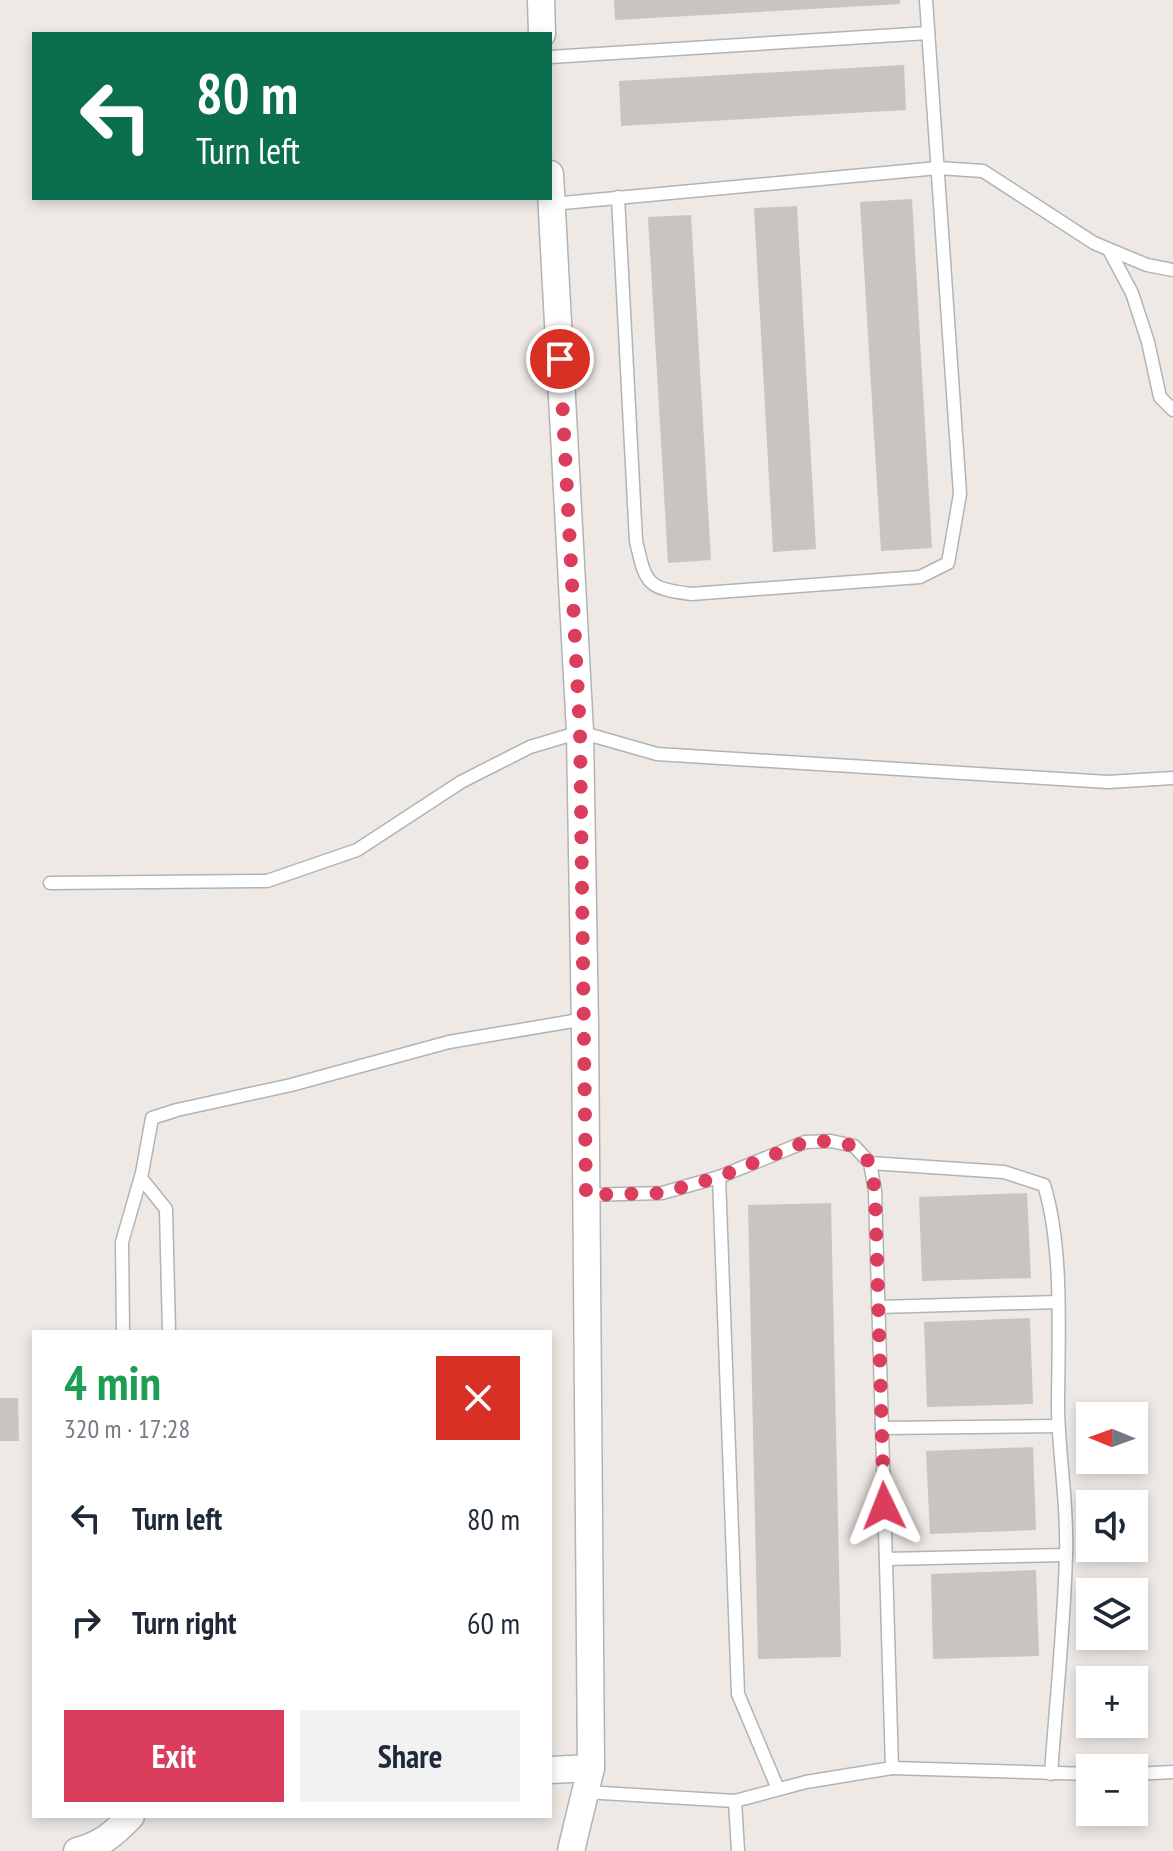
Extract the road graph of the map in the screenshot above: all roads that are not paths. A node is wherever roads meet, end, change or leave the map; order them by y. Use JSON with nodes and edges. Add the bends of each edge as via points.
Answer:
{"nodes":[{"id":1,"x":541,"y":0,"type":"edge"},
{"id":2,"x":926,"y":0,"type":"edge"},
{"id":3,"x":542,"y":32,"type":"edge"},
{"id":4,"x":928,"y":33,"type":"junction"},
{"id":5,"x":552,"y":57,"type":"edge"},
{"id":6,"x":938,"y":168,"type":"junction"},
{"id":7,"x":618,"y":197,"type":"junction"},
{"id":8,"x":552,"y":200,"type":"edge"},
{"id":9,"x":552,"y":204,"type":"junction"},
{"id":10,"x":1109,"y":250,"type":"junction"},
{"id":11,"x":1173,"y":270,"type":"edge"},
{"id":12,"x":1173,"y":410,"type":"edge"},
{"id":13,"x":580,"y":732,"type":"junction"},
{"id":14,"x":1173,"y":778,"type":"edge"},
{"id":15,"x":50,"y":883,"type":"dead end"},
{"id":16,"x":585,"y":1019,"type":"junction"},
{"id":17,"x":870,"y":1163,"type":"junction"},
{"id":18,"x":719,"y":1177,"type":"junction"},
{"id":19,"x":141,"y":1178,"type":"junction"},
{"id":20,"x":586,"y":1195,"type":"junction"},
{"id":21,"x":1058,"y":1302,"type":"junction"},
{"id":22,"x":878,"y":1307,"type":"junction"},
{"id":23,"x":123,"y":1330,"type":"edge"},
{"id":24,"x":169,"y":1330,"type":"edge"},
{"id":25,"x":1058,"y":1426,"type":"junction"},
{"id":26,"x":882,"y":1428,"type":"junction"},
{"id":27,"x":1066,"y":1555,"type":"junction"},
{"id":28,"x":886,"y":1559,"type":"junction"},
{"id":29,"x":892,"y":1768,"type":"junction"},
{"id":30,"x":552,"y":1771,"type":"edge"},
{"id":31,"x":1173,"y":1772,"type":"edge"},
{"id":32,"x":1148,"y":1773,"type":"edge"},
{"id":33,"x":1051,"y":1774,"type":"junction"},
{"id":34,"x":1076,"y":1774,"type":"edge"},
{"id":35,"x":588,"y":1780,"type":"junction"},
{"id":36,"x":778,"y":1789,"type":"junction"},
{"id":37,"x":735,"y":1801,"type":"junction"},
{"id":38,"x":127,"y":1818,"type":"edge"},
{"id":39,"x":85,"y":1850,"type":"edge"},
{"id":40,"x":571,"y":1851,"type":"edge"},
{"id":41,"x":738,"y":1851,"type":"edge"}],
"edges":[{"from":1,"to":3,"type":"street"},
{"from":2,"to":4,"type":"lane"},
{"from":4,"to":5,"type":"lane"},
{"from":4,"to":6,"type":"lane"},
{"from":6,"to":7,"type":"lane"},
{"from":6,"to":7,"type":"lane","via":[[960,494],[948,563],[920,577],[691,594],[659,590],[644,576],[636,541]]},
{"from":6,"to":10,"type":"lane","via":[[983,171]]},
{"from":7,"to":9,"type":"lane"},
{"from":8,"to":9,"type":"street"},
{"from":9,"to":13,"type":"street"},
{"from":10,"to":11,"type":"lane"},
{"from":10,"to":12,"type":"lane","via":[[1132,293],[1160,397]]},
{"from":13,"to":14,"type":"lane","via":[[657,754],[1108,782]]},
{"from":13,"to":15,"type":"lane","via":[[530,747],[461,782],[357,850],[267,881]]},
{"from":13,"to":16,"type":"street"},
{"from":16,"to":19,"type":"lane","via":[[449,1042],[152,1118]]},
{"from":16,"to":20,"type":"street"},
{"from":17,"to":18,"type":"lane","via":[[854,1146],[805,1142]]},
{"from":17,"to":21,"type":"lane","via":[[1004,1172],[1044,1185],[1051,1207]]},
{"from":17,"to":22,"type":"lane"},
{"from":18,"to":20,"type":"lane","via":[[662,1193]]},
{"from":18,"to":36,"type":"lane","via":[[738,1694]]},
{"from":19,"to":23,"type":"lane","via":[[122,1242]]},
{"from":19,"to":24,"type":"lane","via":[[166,1209]]},
{"from":20,"to":35,"type":"street"},
{"from":21,"to":22,"type":"lane"},
{"from":21,"to":25,"type":"lane"},
{"from":22,"to":26,"type":"lane"},
{"from":25,"to":26,"type":"lane"},
{"from":25,"to":27,"type":"lane"},
{"from":26,"to":28,"type":"lane"},
{"from":27,"to":28,"type":"lane"},
{"from":27,"to":33,"type":"lane"},
{"from":28,"to":29,"type":"lane"},
{"from":29,"to":33,"type":"lane"},
{"from":29,"to":36,"type":"lane"},
{"from":30,"to":35,"type":"street"},
{"from":31,"to":32,"type":"lane"},
{"from":33,"to":34,"type":"lane"},
{"from":35,"to":37,"type":"lane"},
{"from":35,"to":40,"type":"street"},
{"from":36,"to":37,"type":"lane"},
{"from":37,"to":41,"type":"lane"},
{"from":38,"to":39,"type":"street","via":[[113,1836]]}]}
